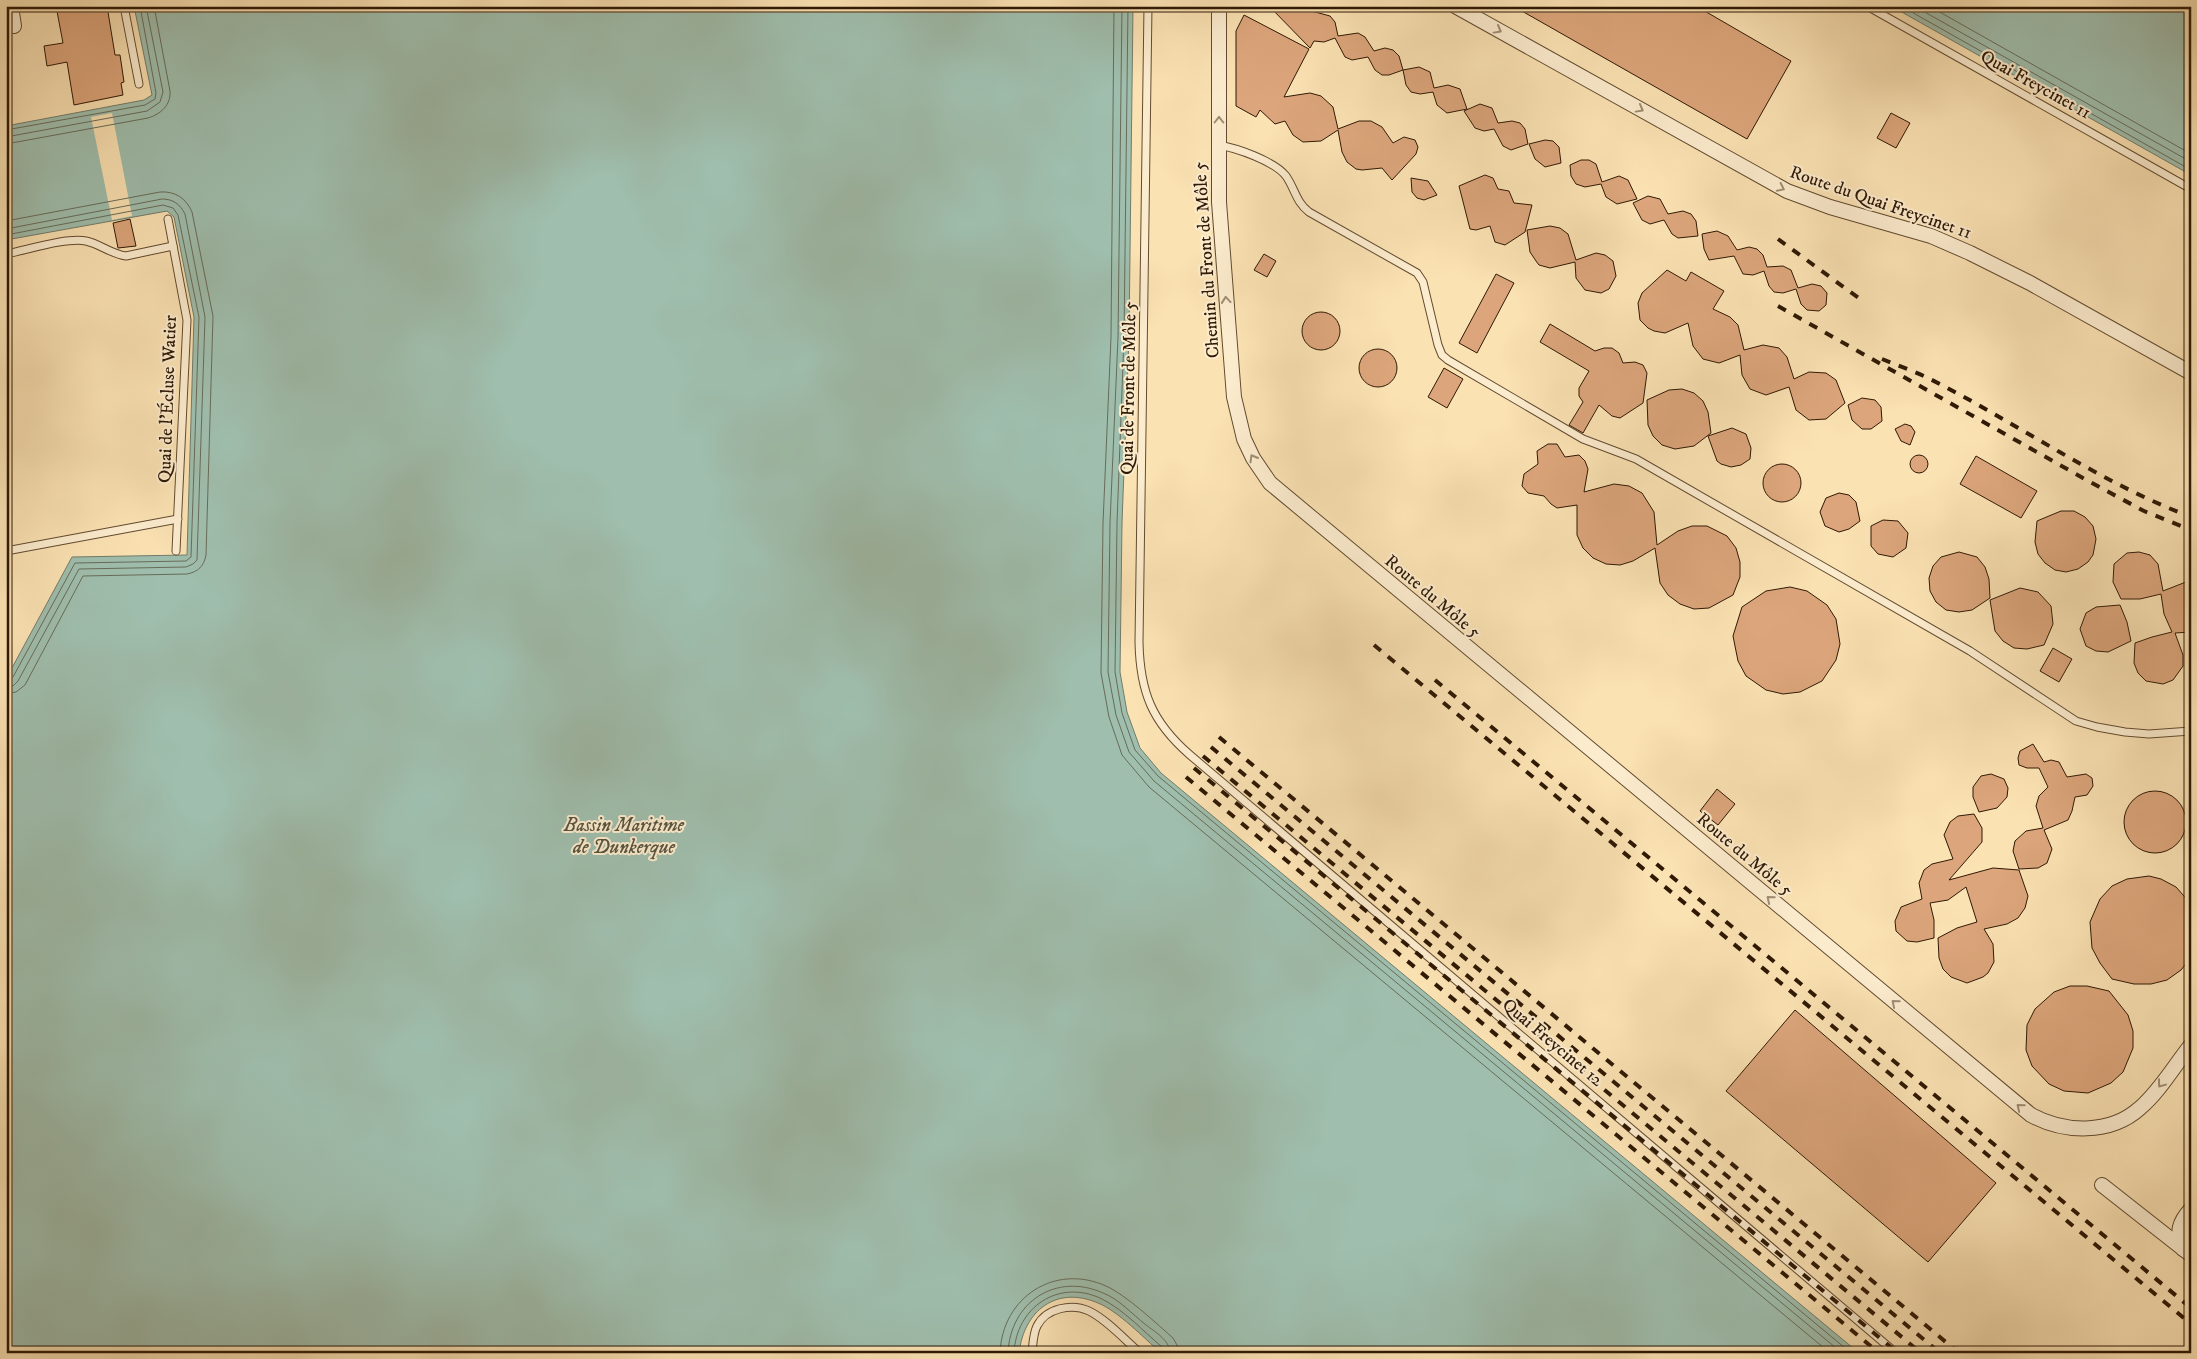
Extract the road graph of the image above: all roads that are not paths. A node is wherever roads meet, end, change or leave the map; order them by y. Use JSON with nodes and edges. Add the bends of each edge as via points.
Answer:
{"nodes":[{"id":1,"x":11,"y":6,"type":"edge"},
{"id":2,"x":124,"y":6,"type":"edge"},
{"id":3,"x":1148,"y":6,"type":"edge"},
{"id":4,"x":1219,"y":6,"type":"edge"},
{"id":5,"x":1455,"y":6,"type":"edge"},
{"id":6,"x":1867,"y":6,"type":"edge"},
{"id":7,"x":14,"y":26,"type":"dead end"},
{"id":8,"x":139,"y":84,"type":"dead end"},
{"id":9,"x":1218,"y":145,"type":"junction"},
{"id":10,"x":2191,"y":189,"type":"edge"},
{"id":11,"x":168,"y":219,"type":"dead end"},
{"id":12,"x":173,"y":246,"type":"junction"},
{"id":13,"x":6,"y":254,"type":"edge"},
{"id":14,"x":2191,"y":373,"type":"edge"},
{"id":15,"x":1284,"y":496,"type":"joint"},
{"id":16,"x":178,"y":520,"type":"junction"},
{"id":17,"x":6,"y":550,"type":"edge"},
{"id":18,"x":176,"y":551,"type":"dead end"},
{"id":19,"x":2191,"y":731,"type":"edge"},
{"id":20,"x":1190,"y":755,"type":"joint"},
{"id":21,"x":2191,"y":1045,"type":"edge"},
{"id":22,"x":2102,"y":1185,"type":"dead end"},
{"id":23,"x":2191,"y":1209,"type":"edge"},
{"id":24,"x":2187,"y":1252,"type":"edge"},
{"id":25,"x":1032,"y":1353,"type":"edge"},
{"id":26,"x":1140,"y":1353,"type":"edge"},
{"id":27,"x":1896,"y":1353,"type":"edge"}],
"edges":[{"from":1,"to":7,"type":"street"},
{"from":2,"to":8,"type":"lane"},
{"from":3,"to":20,"type":"lane","name":"Quai de Front de Môle 5","via":[[1140,669],[1154,715]]},
{"from":9,"to":4,"type":"street","name":"Chemin du Front de Môle 5","one_way":true},
{"from":5,"to":14,"type":"street","name":"Route du Quai Freycinet 11","one_way":true,"via":[[1780,188],[1830,207],[1931,236],[1984,259]]},
{"from":6,"to":10,"type":"lane","name":"Quai Freycinet 11"},
{"from":15,"to":9,"type":"street","name":"Chemin du Front de Môle 5","one_way":true,"via":[[1270,483],[1253,458],[1240,429],[1236,408],[1219,202]]},
{"from":9,"to":19,"type":"lane","via":[[1239,150],[1278,168],[1286,176],[1299,203],[1309,212],[1416,274],[1423,282],[1440,350],[1448,360],[1583,439],[1636,459],[1970,651],[2076,721],[2136,733]]},
{"from":11,"to":12,"type":"lane","name":"Quai de l'Écluse Watier"},
{"from":12,"to":13,"type":"lane","via":[[126,256],[78,241]]},
{"from":12,"to":16,"type":"lane","name":"Quai de l'Écluse Watier","via":[[187,320]]},
{"from":21,"to":15,"type":"street","name":"Route du Môle 5","one_way":true,"via":[[2146,1102],[2122,1120],[2102,1126],[2070,1128],[2050,1124],[2031,1115]]},
{"from":16,"to":17,"type":"lane"},
{"from":16,"to":18,"type":"lane","name":"Quai de l'Écluse Watier"},
{"from":20,"to":27,"type":"lane","name":"Quai Freycinet 12"},
{"from":22,"to":24,"type":"street"},
{"from":23,"to":24,"type":"street","via":[[2178,1228]]},
{"from":25,"to":26,"type":"lane","via":[[1035,1331],[1041,1320],[1066,1308],[1094,1314]]}]}
